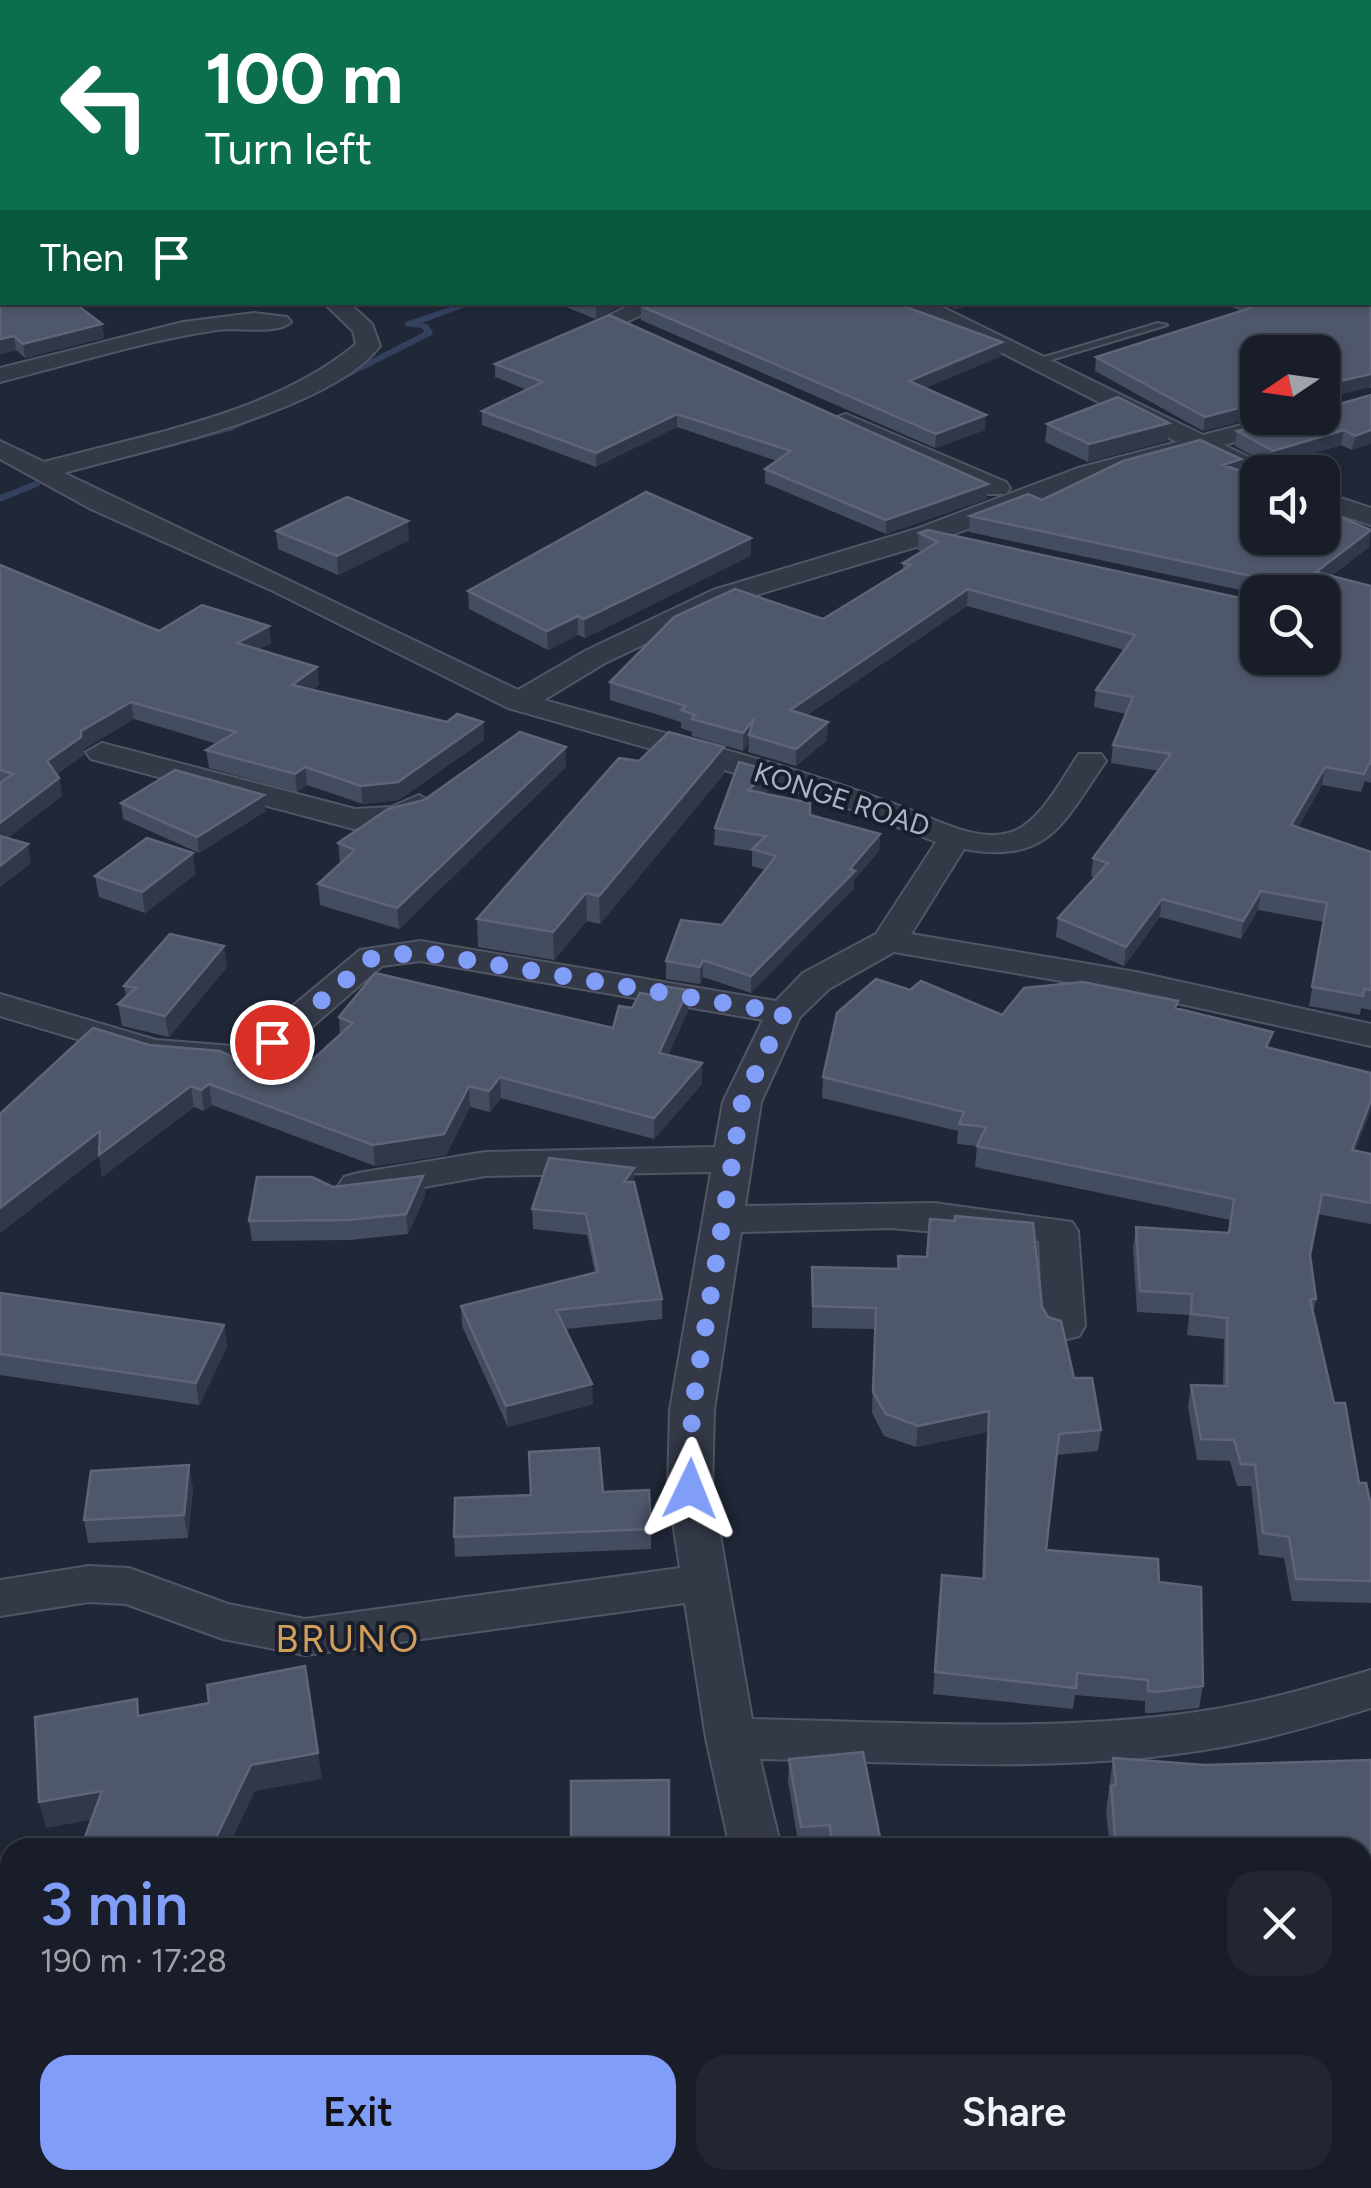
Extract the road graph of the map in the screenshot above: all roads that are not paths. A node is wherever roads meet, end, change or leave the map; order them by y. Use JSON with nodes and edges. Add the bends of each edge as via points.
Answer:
{"nodes":[{"id":1,"x":337,"y":305,"type":"edge"},
{"id":2,"x":650,"y":305,"type":"edge"},
{"id":3,"x":919,"y":305,"type":"edge"},
{"id":4,"x":279,"y":322,"type":"dead end"},
{"id":5,"x":1162,"y":325,"type":"dead end"},
{"id":6,"x":634,"y":332,"type":"edge"},
{"id":7,"x":1030,"y":364,"type":"junction"},
{"id":8,"x":0,"y":375,"type":"edge"},
{"id":9,"x":827,"y":414,"type":"edge"},
{"id":10,"x":1240,"y":432,"type":"edge"},
{"id":11,"x":1194,"y":443,"type":"junction"},
{"id":12,"x":0,"y":449,"type":"edge"},
{"id":13,"x":1240,"y":464,"type":"edge"},
{"id":14,"x":39,"y":472,"type":"junction"},
{"id":15,"x":1017,"y":498,"type":"junction"},
{"id":16,"x":1340,"y":506,"type":"edge"},
{"id":17,"x":1371,"y":517,"type":"edge"},
{"id":18,"x":926,"y":535,"type":"junction"},
{"id":19,"x":980,"y":547,"type":"edge"},
{"id":20,"x":520,"y":718,"type":"junction"},
{"id":21,"x":102,"y":752,"type":"dead end"},
{"id":22,"x":1090,"y":761,"type":"dead end"},
{"id":23,"x":443,"y":788,"type":"edge"},
{"id":24,"x":955,"y":838,"type":"junction"},
{"id":25,"x":889,"y":941,"type":"junction"},
{"id":26,"x":0,"y":1005,"type":"edge"},
{"id":27,"x":784,"y":1013,"type":"junction"},
{"id":28,"x":1371,"y":1035,"type":"edge"},
{"id":29,"x":733,"y":1159,"type":"junction"},
{"id":30,"x":334,"y":1190,"type":"edge"},
{"id":31,"x":722,"y":1220,"type":"junction"},
{"id":32,"x":1064,"y":1326,"type":"edge"},
{"id":33,"x":702,"y":1583,"type":"junction"},
{"id":34,"x":0,"y":1598,"type":"edge"},
{"id":35,"x":1371,"y":1689,"type":"edge"},
{"id":36,"x":731,"y":1738,"type":"junction"},
{"id":37,"x":754,"y":1838,"type":"edge"}],
"edges":[{"from":1,"to":14,"type":"street","via":[[364,329],[368,346],[333,374],[238,414]]},
{"from":2,"to":6,"type":"street","via":[[612,320]]},
{"from":3,"to":7,"type":"street"},
{"from":4,"to":8,"type":"street","via":[[210,324]]},
{"from":5,"to":7,"type":"lane"},
{"from":7,"to":11,"type":"street"},
{"from":9,"to":15,"type":"street"},
{"from":10,"to":11,"type":"street"},
{"from":11,"to":13,"type":"street"},
{"from":11,"to":15,"type":"street"},
{"from":12,"to":14,"type":"street"},
{"from":14,"to":20,"type":"street","via":[[283,585]]},
{"from":15,"to":18,"type":"street"},
{"from":16,"to":17,"type":"street"},
{"from":18,"to":19,"type":"street"},
{"from":18,"to":20,"type":"street","via":[[723,596],[595,657]]},
{"from":20,"to":24,"type":"street","name":"KONGE ROAD","via":[[552,711],[834,791]]},
{"from":21,"to":23,"type":"street","via":[[354,819],[398,816]]},
{"from":22,"to":24,"type":"street","via":[[1049,818],[1018,843]]},
{"from":24,"to":25,"type":"street","name":"KONGE ROAD"},
{"from":25,"to":27,"type":"street","via":[[816,982]]},
{"from":25,"to":28,"type":"street","via":[[1136,983]]},
{"from":26,"to":27,"type":"street","via":[[152,1051],[239,1058],[272,1042],[372,958],[420,952]]},
{"from":27,"to":29,"type":"street","via":[[742,1102]]},
{"from":29,"to":30,"type":"street","via":[[486,1164]]},
{"from":29,"to":31,"type":"street"},
{"from":31,"to":32,"type":"street","via":[[814,1214],[1058,1231]]},
{"from":31,"to":33,"type":"street","via":[[692,1410],[690,1489]]},
{"from":33,"to":34,"type":"street","via":[[306,1638],[223,1621],[129,1586],[90,1584]]},
{"from":33,"to":36,"type":"street"},
{"from":35,"to":36,"type":"street","via":[[1252,1722],[1116,1743]]},
{"from":36,"to":37,"type":"street"}]}
